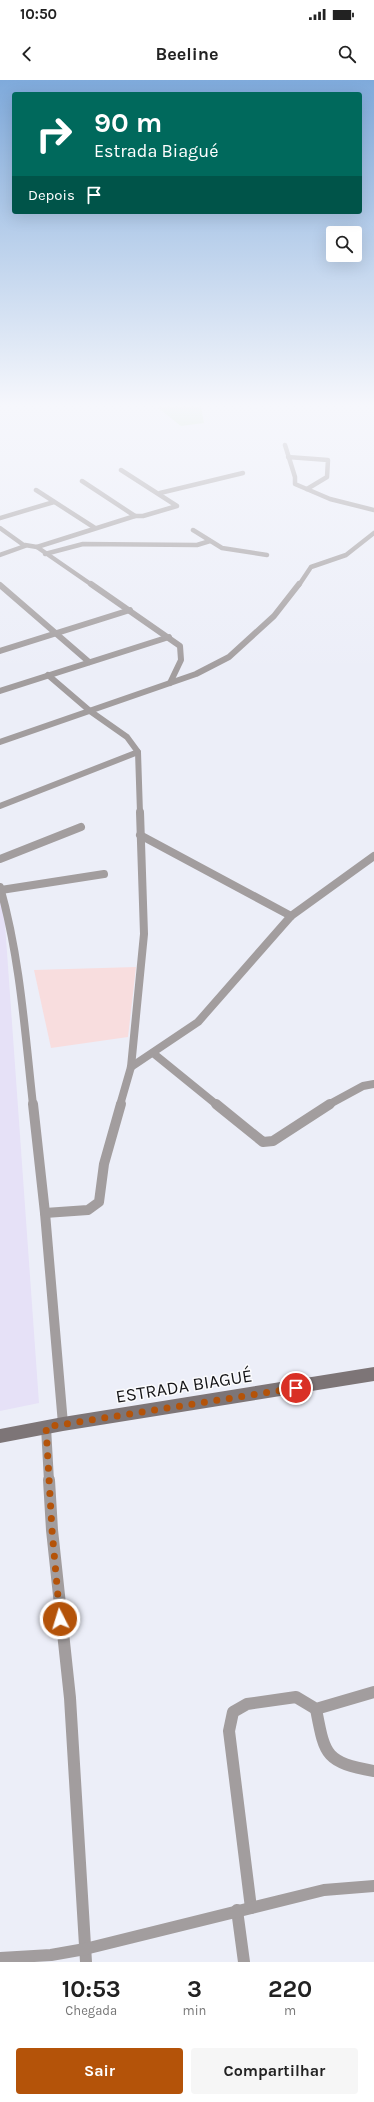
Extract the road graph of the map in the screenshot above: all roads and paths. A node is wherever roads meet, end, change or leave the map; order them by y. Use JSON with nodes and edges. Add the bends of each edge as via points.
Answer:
{"nodes":[{"id":1,"x":43,"y":495,"type":"edge"},
{"id":2,"x":103,"y":495,"type":"edge"},
{"id":3,"x":162,"y":495,"type":"edge"},
{"id":4,"x":320,"y":495,"type":"edge"},
{"id":5,"x":54,"y":502,"type":"junction"},
{"id":6,"x":374,"y":510,"type":"edge"},
{"id":7,"x":135,"y":516,"type":"junction"},
{"id":8,"x":0,"y":518,"type":"edge"},
{"id":9,"x":0,"y":528,"type":"edge"},
{"id":10,"x":95,"y":528,"type":"junction"},
{"id":11,"x":193,"y":530,"type":"dead end"},
{"id":12,"x":374,"y":533,"type":"edge"},
{"id":13,"x":210,"y":541,"type":"junction"},
{"id":14,"x":25,"y":545,"type":"junction"},
{"id":15,"x":37,"y":547,"type":"junction"},
{"id":16,"x":45,"y":554,"type":"junction"},
{"id":17,"x":0,"y":555,"type":"edge"},
{"id":18,"x":267,"y":555,"type":"dead end"},
{"id":19,"x":0,"y":585,"type":"edge"},
{"id":20,"x":130,"y":610,"type":"junction"},
{"id":21,"x":55,"y":634,"type":"junction"},
{"id":22,"x":169,"y":637,"type":"junction"},
{"id":23,"x":0,"y":651,"type":"edge"},
{"id":24,"x":89,"y":662,"type":"junction"},
{"id":25,"x":48,"y":675,"type":"junction"},
{"id":26,"x":170,"y":683,"type":"junction"},
{"id":27,"x":0,"y":691,"type":"edge"},
{"id":28,"x":90,"y":711,"type":"junction"},
{"id":29,"x":0,"y":742,"type":"edge"},
{"id":30,"x":138,"y":752,"type":"junction"},
{"id":31,"x":0,"y":806,"type":"edge"},
{"id":32,"x":82,"y":827,"type":"dead end"},
{"id":33,"x":140,"y":835,"type":"junction"},
{"id":34,"x":374,"y":856,"type":"edge"},
{"id":35,"x":0,"y":859,"type":"edge"},
{"id":36,"x":104,"y":874,"type":"dead end"},
{"id":37,"x":1,"y":888,"type":"edge"},
{"id":38,"x":291,"y":916,"type":"junction"},
{"id":39,"x":153,"y":1053,"type":"junction"},
{"id":40,"x":131,"y":1067,"type":"junction"},
{"id":41,"x":374,"y":1084,"type":"edge"},
{"id":42,"x":45,"y":1213,"type":"junction"},
{"id":43,"x":374,"y":1374,"type":"edge"},
{"id":44,"x":63,"y":1424,"type":"junction"},
{"id":45,"x":46,"y":1427,"type":"junction"},
{"id":46,"x":0,"y":1436,"type":"edge"},
{"id":47,"x":374,"y":1692,"type":"edge"},
{"id":48,"x":316,"y":1709,"type":"junction"},
{"id":49,"x":374,"y":1771,"type":"edge"},
{"id":50,"x":374,"y":1886,"type":"edge"},
{"id":51,"x":244,"y":1909,"type":"junction"},
{"id":52,"x":85,"y":1956,"type":"edge"},
{"id":53,"x":0,"y":1958,"type":"edge"},
{"id":54,"x":244,"y":1962,"type":"edge"}],
"edges":[{"from":1,"to":5,"type":"street"},
{"from":2,"to":7,"type":"street"},
{"from":3,"to":7,"type":"street","via":[[177,507]]},
{"from":4,"to":6,"type":"street"},
{"from":5,"to":8,"type":"street"},
{"from":5,"to":10,"type":"street"},
{"from":7,"to":10,"type":"street"},
{"from":9,"to":14,"type":"street"},
{"from":10,"to":15,"type":"street"},
{"from":11,"to":13,"type":"street"},
{"from":12,"to":26,"type":"street","via":[[346,555],[311,567],[278,612],[229,657],[206,670]]},
{"from":13,"to":16,"type":"street","via":[[197,545],[83,544]]},
{"from":13,"to":18,"type":"street","via":[[233,551]]},
{"from":14,"to":15,"type":"street"},
{"from":14,"to":17,"type":"street","via":[[23,548]]},
{"from":15,"to":16,"type":"street"},
{"from":16,"to":20,"type":"street"},
{"from":19,"to":21,"type":"street","via":[[7,595]]},
{"from":20,"to":21,"type":"street"},
{"from":20,"to":22,"type":"street"},
{"from":21,"to":23,"type":"street"},
{"from":21,"to":24,"type":"street"},
{"from":22,"to":24,"type":"street"},
{"from":22,"to":26,"type":"street","via":[[183,652]]},
{"from":24,"to":25,"type":"street"},
{"from":25,"to":27,"type":"street"},
{"from":25,"to":28,"type":"street"},
{"from":26,"to":28,"type":"street"},
{"from":28,"to":29,"type":"street"},
{"from":28,"to":30,"type":"street","via":[[127,737]]},
{"from":30,"to":31,"type":"street"},
{"from":30,"to":33,"type":"street"},
{"from":32,"to":35,"type":"street"},
{"from":33,"to":38,"type":"street"},
{"from":33,"to":40,"type":"street","via":[[144,934]]},
{"from":34,"to":38,"type":"street"},
{"from":36,"to":37,"type":"street"},
{"from":37,"to":42,"type":"street","via":[[11,932],[22,1007]]},
{"from":38,"to":39,"type":"street","via":[[210,1011],[189,1030]]},
{"from":39,"to":40,"type":"street"},
{"from":39,"to":41,"type":"street","via":[[263,1142],[273,1141],[352,1091]]},
{"from":40,"to":42,"type":"street","via":[[104,1164],[98,1202],[88,1210]]},
{"from":42,"to":44,"type":"street"},
{"from":43,"to":44,"type":"main road","name":"ESTRADA BIAGUÉ"},
{"from":44,"to":45,"type":"main road","name":"ESTRADA BIAGUÉ"},
{"from":45,"to":46,"type":"main road","name":"ESTRADA BIAGUÉ"},
{"from":45,"to":52,"type":"street","via":[[52,1530],[70,1698]]},
{"from":47,"to":48,"type":"street"},
{"from":48,"to":49,"type":"street","via":[[324,1749],[331,1759],[348,1767]]},
{"from":48,"to":51,"type":"street","via":[[296,1697],[246,1704],[235,1710],[230,1718]]},
{"from":50,"to":51,"type":"street","via":[[324,1890]]},
{"from":51,"to":52,"type":"street"},
{"from":51,"to":54,"type":"street"},
{"from":52,"to":53,"type":"street"}]}
